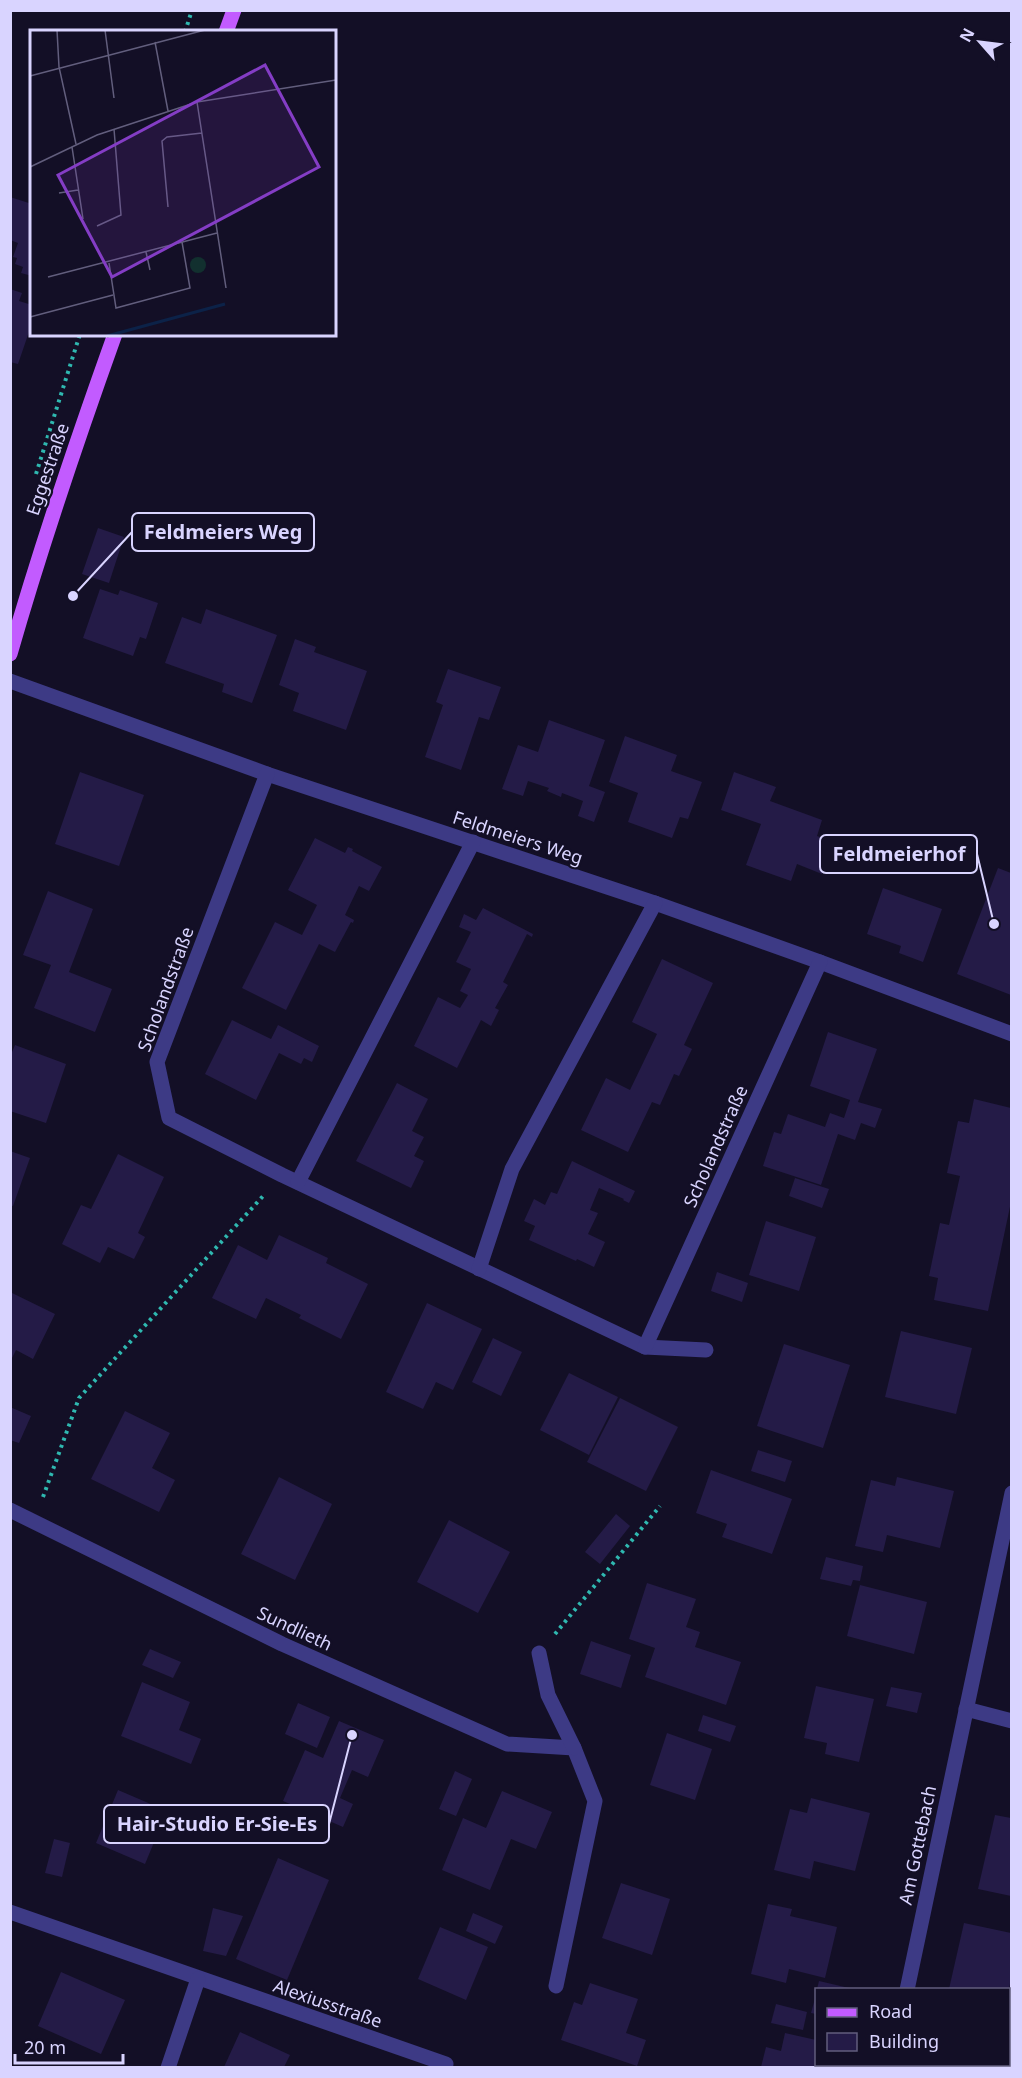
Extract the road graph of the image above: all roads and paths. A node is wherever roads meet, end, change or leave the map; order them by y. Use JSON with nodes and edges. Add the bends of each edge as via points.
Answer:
{"nodes":[{"id":1,"x":192,"y":10,"type":"edge"},
{"id":2,"x":234,"y":10,"type":"edge"},
{"id":3,"x":186,"y":30,"type":"edge"},
{"id":4,"x":227,"y":30,"type":"edge"},
{"id":5,"x":79,"y":336,"type":"edge"},
{"id":6,"x":114,"y":336,"type":"edge"},
{"id":7,"x":35,"y":477,"type":"dead end"},
{"id":8,"x":10,"y":654,"type":"edge"},
{"id":9,"x":10,"y":681,"type":"edge"},
{"id":10,"x":267,"y":774,"type":"junction"},
{"id":11,"x":473,"y":842,"type":"junction"},
{"id":12,"x":655,"y":903,"type":"junction"},
{"id":13,"x":820,"y":962,"type":"junction"},
{"id":14,"x":1011,"y":1034,"type":"edge"},
{"id":15,"x":282,"y":1175,"type":"junction"},
{"id":16,"x":298,"y":1182,"type":"junction"},
{"id":17,"x":479,"y":1269,"type":"junction"},
{"id":18,"x":645,"y":1347,"type":"junction"},
{"id":19,"x":706,"y":1350,"type":"dead end"},
{"id":20,"x":1011,"y":1493,"type":"edge"},
{"id":21,"x":660,"y":1506,"type":"dead end"},
{"id":22,"x":10,"y":1510,"type":"edge"},
{"id":23,"x":34,"y":1521,"type":"junction"},
{"id":24,"x":539,"y":1653,"type":"joint"},
{"id":25,"x":966,"y":1709,"type":"junction"},
{"id":26,"x":1011,"y":1721,"type":"edge"},
{"id":27,"x":574,"y":1748,"type":"junction"},
{"id":28,"x":10,"y":1912,"type":"edge"},
{"id":29,"x":198,"y":1979,"type":"junction"},
{"id":30,"x":556,"y":1986,"type":"dead end"},
{"id":31,"x":907,"y":1988,"type":"edge"},
{"id":32,"x":446,"y":2064,"type":"dead end"},
{"id":33,"x":168,"y":2067,"type":"edge"}],
"edges":[{"from":1,"to":3,"type":"path"},
{"from":2,"to":4,"type":"main road"},
{"from":5,"to":7,"type":"path"},
{"from":6,"to":8,"type":"main road","name":"Eggestraße","via":[[35,566]]},
{"from":9,"to":10,"type":"street","name":"Feldmeiers Weg"},
{"from":10,"to":11,"type":"street","name":"Feldmeiers Weg"},
{"from":10,"to":15,"type":"street","name":"Scholandstraße","via":[[157,1062],[169,1118]]},
{"from":11,"to":12,"type":"street","name":"Feldmeiers Weg"},
{"from":11,"to":16,"type":"street"},
{"from":12,"to":13,"type":"street","name":"Feldmeiers Weg"},
{"from":12,"to":17,"type":"street","via":[[512,1169]]},
{"from":13,"to":14,"type":"street","name":"Feldmeiers Weg"},
{"from":13,"to":18,"type":"street","name":"Scholandstraße"},
{"from":15,"to":16,"type":"street","name":"Scholandstraße"},
{"from":15,"to":23,"type":"path","via":[[79,1398]]},
{"from":16,"to":17,"type":"street","name":"Scholandstraße"},
{"from":17,"to":18,"type":"street","name":"Scholandstraße"},
{"from":18,"to":19,"type":"street","name":"Scholandstraße"},
{"from":20,"to":25,"type":"street","name":"Am Gottebach"},
{"from":21,"to":24,"type":"path"},
{"from":22,"to":23,"type":"street","name":"Sundlieth"},
{"from":23,"to":27,"type":"street","name":"Sundlieth","via":[[282,1644],[507,1744]]},
{"from":24,"to":27,"type":"street","via":[[548,1695]]},
{"from":25,"to":26,"type":"street"},
{"from":25,"to":31,"type":"street","name":"Am Gottebach"},
{"from":27,"to":30,"type":"street","via":[[595,1801]]},
{"from":28,"to":29,"type":"street","name":"Alexiusstraße"},
{"from":29,"to":32,"type":"street","name":"Alexiusstraße"},
{"from":29,"to":33,"type":"street"}]}
